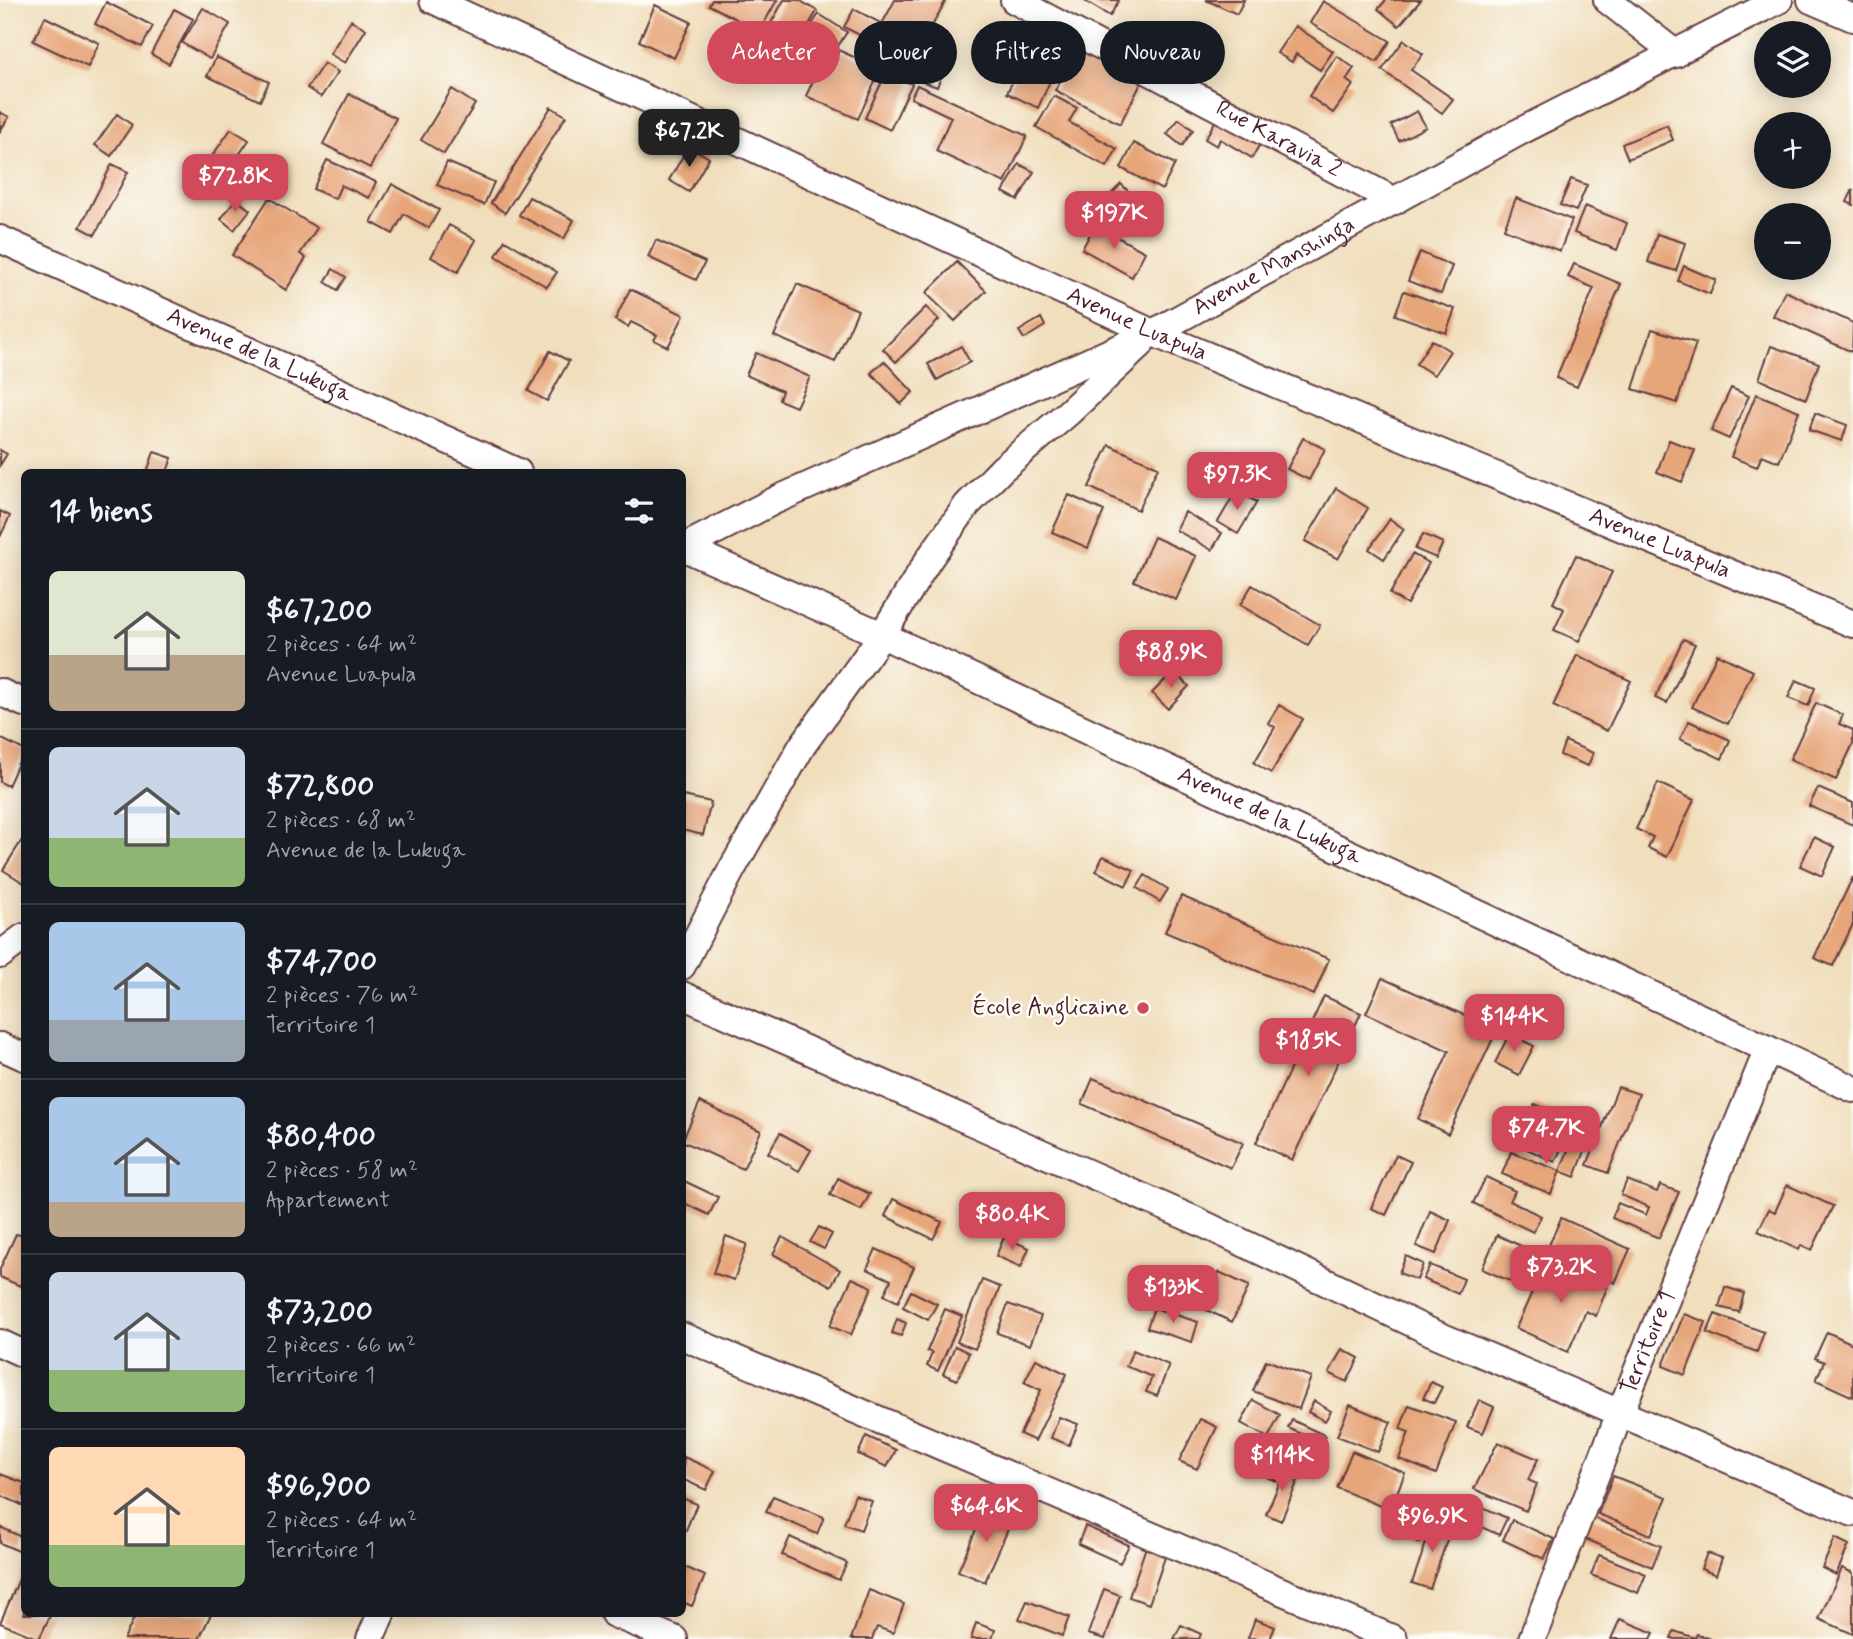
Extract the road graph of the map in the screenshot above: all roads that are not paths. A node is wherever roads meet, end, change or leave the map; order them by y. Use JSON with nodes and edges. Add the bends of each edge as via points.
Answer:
{"nodes":[{"id":1,"x":433,"y":0,"type":"edge"},
{"id":2,"x":1014,"y":0,"type":"edge"},
{"id":3,"x":1607,"y":0,"type":"edge"},
{"id":4,"x":1779,"y":0,"type":"edge"},
{"id":5,"x":1811,"y":0,"type":"edge"},
{"id":6,"x":1853,"y":18,"type":"edge"},
{"id":7,"x":1675,"y":54,"type":"junction"},
{"id":8,"x":1395,"y":201,"type":"junction"},
{"id":9,"x":0,"y":239,"type":"edge"},
{"id":10,"x":1153,"y":333,"type":"junction"},
{"id":11,"x":511,"y":469,"type":"edge"},
{"id":12,"x":686,"y":546,"type":"edge"},
{"id":13,"x":686,"y":548,"type":"edge"},
{"id":14,"x":1853,"y":624,"type":"edge"},
{"id":15,"x":882,"y":635,"type":"junction"},
{"id":16,"x":0,"y":692,"type":"edge"},
{"id":17,"x":21,"y":702,"type":"edge"},
{"id":18,"x":21,"y":939,"type":"edge"},
{"id":19,"x":0,"y":955,"type":"edge"},
{"id":20,"x":686,"y":958,"type":"edge"},
{"id":21,"x":686,"y":997,"type":"edge"},
{"id":22,"x":0,"y":1046,"type":"edge"},
{"id":23,"x":1768,"y":1048,"type":"junction"},
{"id":24,"x":21,"y":1056,"type":"edge"},
{"id":25,"x":1853,"y":1089,"type":"edge"},
{"id":26,"x":686,"y":1338,"type":"edge"},
{"id":27,"x":0,"y":1343,"type":"edge"},
{"id":28,"x":21,"y":1353,"type":"edge"},
{"id":29,"x":1620,"y":1413,"type":"junction"},
{"id":30,"x":1853,"y":1513,"type":"edge"},
{"id":31,"x":380,"y":1617,"type":"edge"},
{"id":32,"x":621,"y":1617,"type":"edge"},
{"id":33,"x":370,"y":1639,"type":"edge"},
{"id":34,"x":674,"y":1639,"type":"edge"},
{"id":35,"x":1394,"y":1639,"type":"edge"},
{"id":36,"x":1532,"y":1639,"type":"edge"}],
"edges":[{"from":1,"to":10,"type":"street","name":"Avenue Luapula"},
{"from":2,"to":8,"type":"street","name":"Rue Karavia 2"},
{"from":3,"to":7,"type":"street"},
{"from":4,"to":7,"type":"street","name":"Avenue Manshinga"},
{"from":5,"to":6,"type":"street"},
{"from":7,"to":8,"type":"street","name":"Avenue Manshinga"},
{"from":8,"to":10,"type":"street","name":"Avenue Manshinga"},
{"from":9,"to":11,"type":"street","name":"Avenue de la Lukuga"},
{"from":10,"to":12,"type":"street","name":"Avenue Manshinga","via":[[811,484]]},
{"from":10,"to":14,"type":"street","name":"Avenue Luapula"},
{"from":10,"to":15,"type":"street","via":[[967,505]]},
{"from":13,"to":15,"type":"street","name":"Avenue de la Lukuga"},
{"from":15,"to":20,"type":"street","via":[[802,746]]},
{"from":15,"to":23,"type":"street","name":"Avenue de la Lukuga"},
{"from":16,"to":17,"type":"street"},
{"from":18,"to":19,"type":"street"},
{"from":21,"to":29,"type":"street"},
{"from":22,"to":24,"type":"street"},
{"from":23,"to":25,"type":"street","name":"Avenue de la Lukuga"},
{"from":23,"to":29,"type":"street","name":"Territoire 1"},
{"from":26,"to":35,"type":"street"},
{"from":27,"to":28,"type":"street"},
{"from":29,"to":30,"type":"street"},
{"from":29,"to":36,"type":"street","name":"Territoire 1"},
{"from":31,"to":33,"type":"street"},
{"from":32,"to":34,"type":"street"}]}
